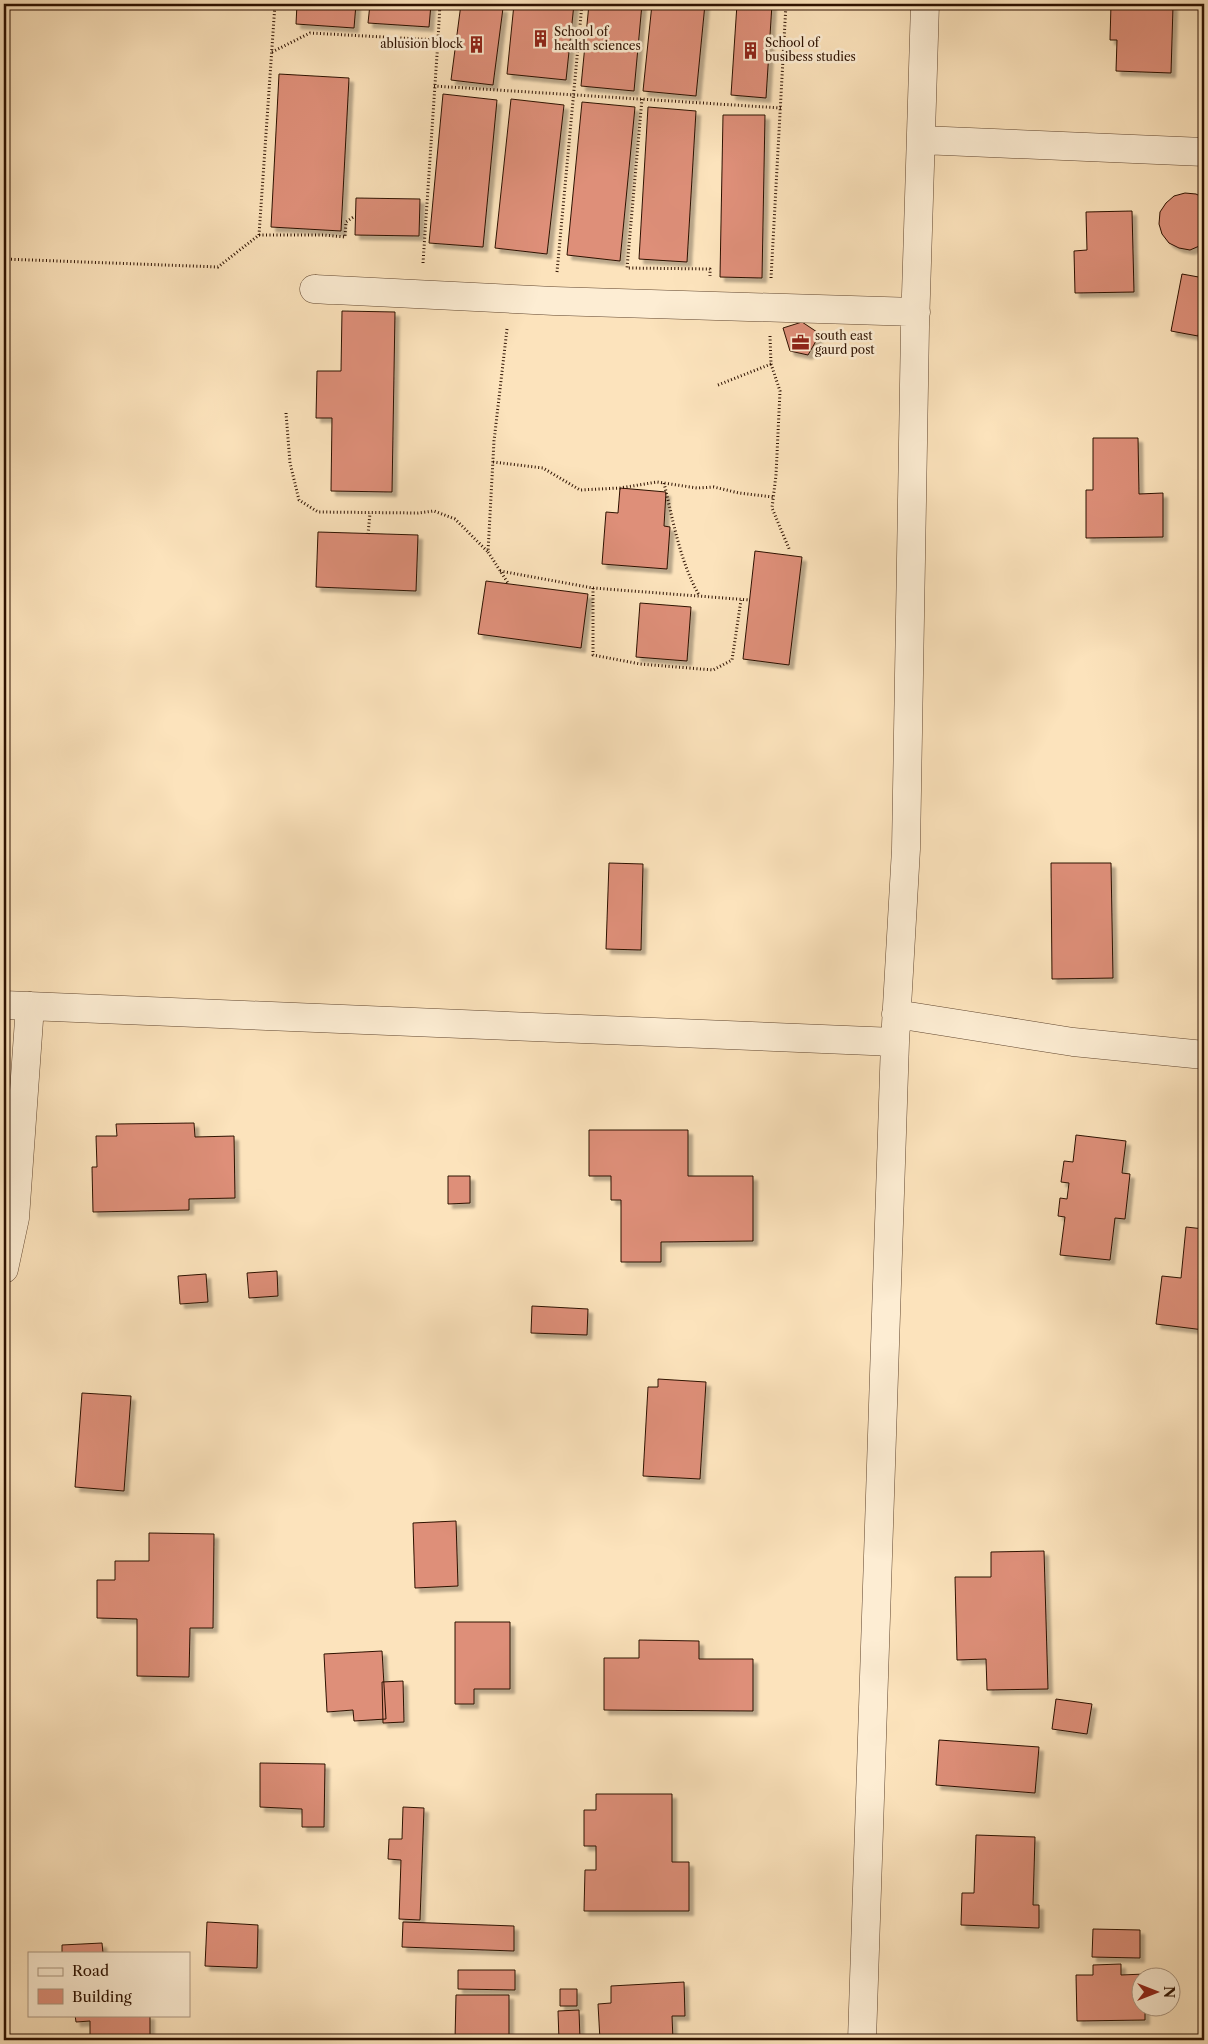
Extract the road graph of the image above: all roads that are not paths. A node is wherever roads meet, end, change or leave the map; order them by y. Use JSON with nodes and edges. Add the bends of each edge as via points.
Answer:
{"nodes":[{"id":1,"x":926,"y":4,"type":"edge"},
{"id":2,"x":921,"y":140,"type":"junction"},
{"id":3,"x":1204,"y":152,"type":"edge"},
{"id":4,"x":329,"y":290,"type":"dead end"},
{"id":5,"x":916,"y":312,"type":"junction"},
{"id":6,"x":17,"y":1005,"type":"edge"},
{"id":7,"x":896,"y":1014,"type":"junction"},
{"id":8,"x":895,"y":1042,"type":"junction"},
{"id":9,"x":1204,"y":1055,"type":"edge"},
{"id":10,"x":4,"y":1269,"type":"edge"},
{"id":11,"x":862,"y":2040,"type":"edge"}],
"edges":[{"from":1,"to":2,"type":"street"},
{"from":2,"to":3,"type":"street"},
{"from":2,"to":5,"type":"street"},
{"from":4,"to":5,"type":"street","via":[[554,301]]},
{"from":5,"to":7,"type":"street","via":[[906,849]]},
{"from":6,"to":8,"type":"street"},
{"from":6,"to":10,"type":"street","via":[[15,1218]]},
{"from":7,"to":8,"type":"street"},
{"from":7,"to":9,"type":"street","via":[[1073,1042]]},
{"from":8,"to":11,"type":"street"}]}
